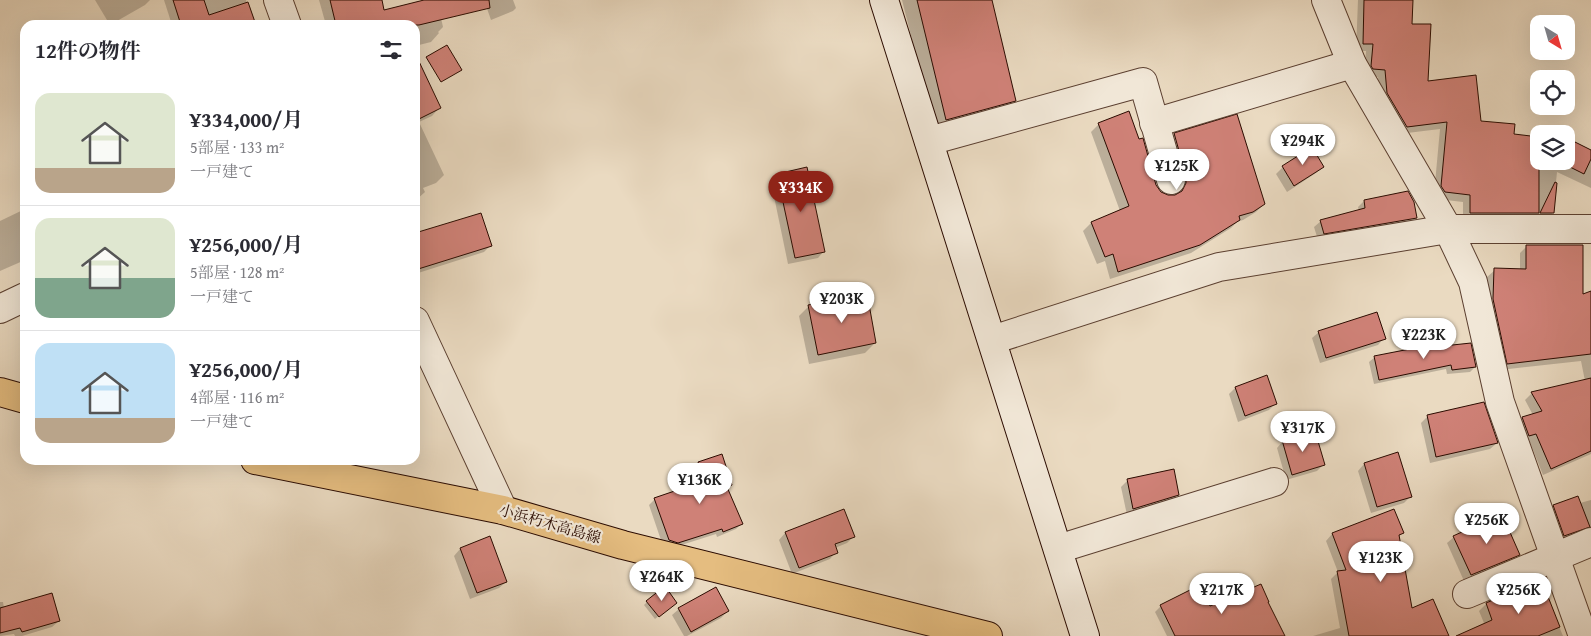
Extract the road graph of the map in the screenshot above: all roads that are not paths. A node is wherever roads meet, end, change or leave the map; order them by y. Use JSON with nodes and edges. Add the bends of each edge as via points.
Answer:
{"nodes":[{"id":1,"x":278,"y":0,"type":"edge"},
{"id":2,"x":884,"y":0,"type":"edge"},
{"id":3,"x":1326,"y":0,"type":"edge"},
{"id":4,"x":285,"y":20,"type":"edge"},
{"id":5,"x":1352,"y":64,"type":"junction"},
{"id":6,"x":1154,"y":123,"type":"junction"},
{"id":7,"x":928,"y":141,"type":"junction"},
{"id":8,"x":1171,"y":180,"type":"dead end"},
{"id":9,"x":1448,"y":229,"type":"junction"},
{"id":10,"x":1591,"y":229,"type":"edge"},
{"id":11,"x":20,"y":299,"type":"edge"},
{"id":12,"x":0,"y":308,"type":"edge"},
{"id":13,"x":420,"y":332,"type":"edge"},
{"id":14,"x":992,"y":340,"type":"junction"},
{"id":15,"x":0,"y":392,"type":"edge"},
{"id":16,"x":20,"y":398,"type":"edge"},
{"id":17,"x":280,"y":465,"type":"edge"},
{"id":18,"x":1274,"y":482,"type":"dead end"},
{"id":19,"x":503,"y":510,"type":"junction"},
{"id":20,"x":1591,"y":542,"type":"edge"},
{"id":21,"x":1058,"y":549,"type":"junction"},
{"id":22,"x":1556,"y":557,"type":"junction"},
{"id":23,"x":1467,"y":594,"type":"dead end"},
{"id":24,"x":988,"y":636,"type":"edge"},
{"id":25,"x":1085,"y":636,"type":"edge"},
{"id":26,"x":1583,"y":636,"type":"edge"}],
"edges":[{"from":1,"to":4,"type":"street"},
{"from":2,"to":7,"type":"street"},
{"from":3,"to":5,"type":"street"},
{"from":5,"to":6,"type":"street"},
{"from":5,"to":9,"type":"street"},
{"from":6,"to":7,"type":"street","via":[[1143,82]]},
{"from":6,"to":8,"type":"street"},
{"from":7,"to":14,"type":"street"},
{"from":9,"to":10,"type":"street"},
{"from":9,"to":14,"type":"street","via":[[1219,267]]},
{"from":9,"to":22,"type":"street","via":[[1474,282],[1500,402]]},
{"from":11,"to":12,"type":"street"},
{"from":13,"to":19,"type":"street"},
{"from":14,"to":21,"type":"street"},
{"from":15,"to":16,"type":"main road"},
{"from":17,"to":19,"type":"main road","name":"小浜朽木高島線"},
{"from":18,"to":21,"type":"street"},
{"from":19,"to":24,"type":"main road","name":"小浜朽木高島線","via":[[623,545]]},
{"from":20,"to":22,"type":"street"},
{"from":21,"to":25,"type":"street"},
{"from":22,"to":23,"type":"street"},
{"from":22,"to":26,"type":"street"}]}
